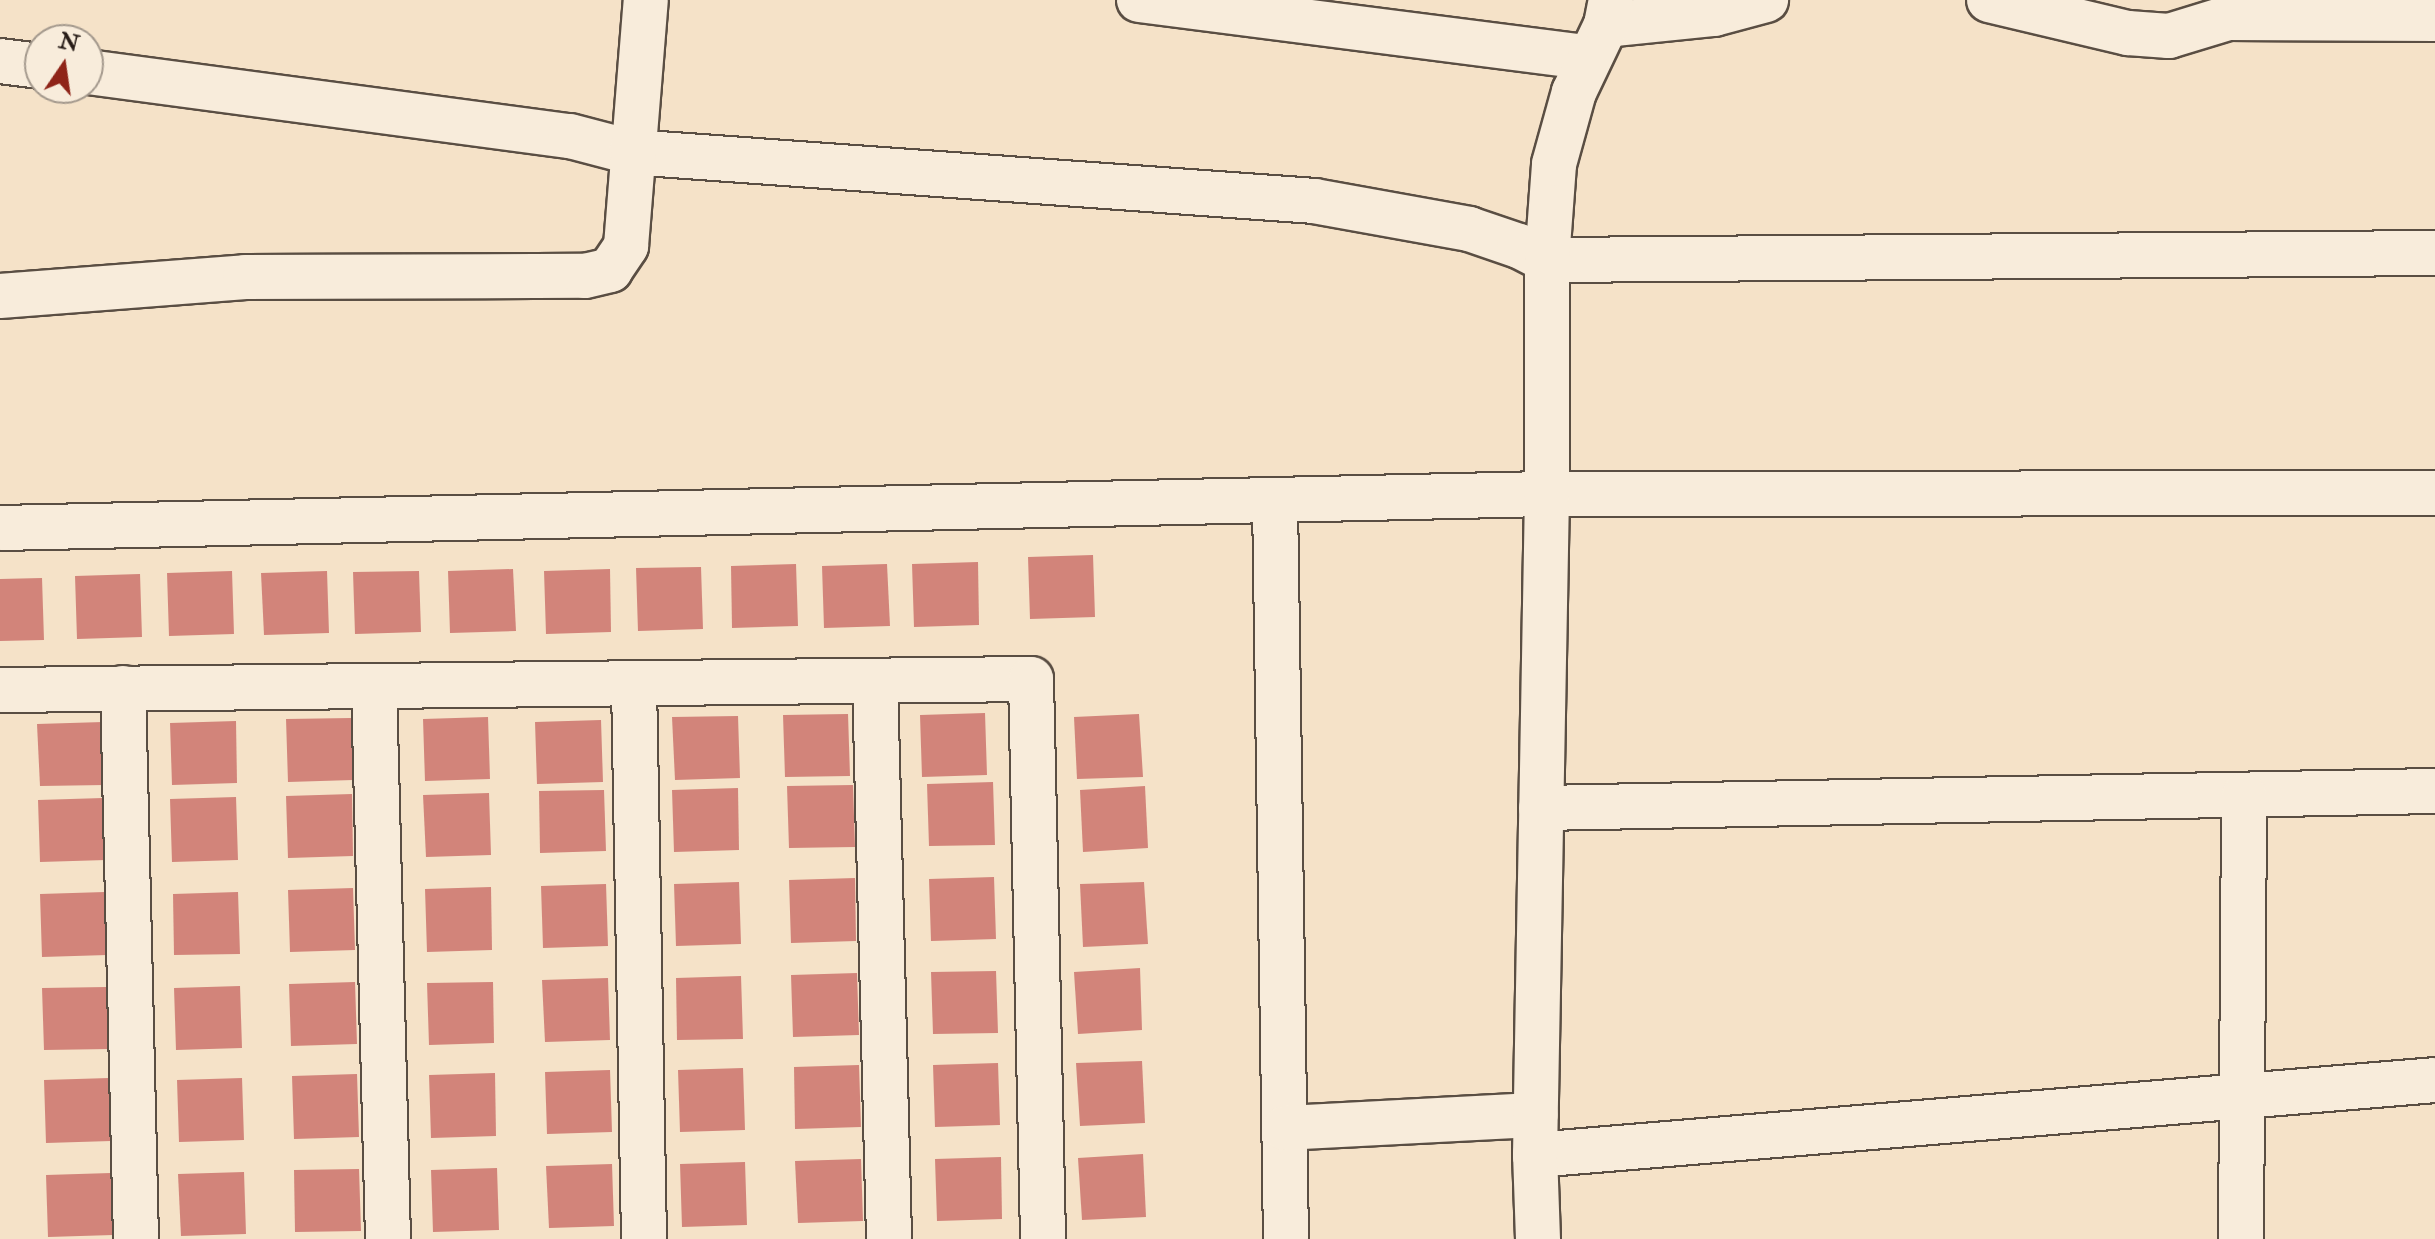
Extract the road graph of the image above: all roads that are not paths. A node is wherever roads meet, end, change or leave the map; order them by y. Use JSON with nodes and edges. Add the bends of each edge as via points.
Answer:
{"nodes":[{"id":1,"x":646,"y":0,"type":"edge"},
{"id":2,"x":1139,"y":0,"type":"edge"},
{"id":3,"x":1766,"y":0,"type":"edge"},
{"id":4,"x":1989,"y":0,"type":"edge"},
{"id":5,"x":2435,"y":19,"type":"edge"},
{"id":6,"x":1602,"y":28,"type":"edge"},
{"id":7,"x":0,"y":61,"type":"edge"},
{"id":8,"x":24,"y":64,"type":"edge"},
{"id":9,"x":104,"y":74,"type":"edge"},
{"id":10,"x":631,"y":152,"type":"junction"},
{"id":11,"x":2435,"y":253,"type":"edge"},
{"id":12,"x":1547,"y":260,"type":"junction"},
{"id":13,"x":0,"y":296,"type":"edge"},
{"id":14,"x":2435,"y":493,"type":"edge"},
{"id":15,"x":1547,"y":494,"type":"junction"},
{"id":16,"x":1275,"y":500,"type":"junction"},
{"id":17,"x":0,"y":528,"type":"edge"},
{"id":18,"x":875,"y":681,"type":"junction"},
{"id":19,"x":634,"y":683,"type":"junction"},
{"id":20,"x":374,"y":686,"type":"junction"},
{"id":21,"x":123,"y":688,"type":"junction"},
{"id":22,"x":0,"y":690,"type":"edge"},
{"id":23,"x":2435,"y":791,"type":"edge"},
{"id":24,"x":2244,"y":795,"type":"junction"},
{"id":25,"x":1541,"y":808,"type":"junction"},
{"id":26,"x":2435,"y":1080,"type":"edge"},
{"id":27,"x":2242,"y":1096,"type":"junction"},
{"id":28,"x":1285,"y":1128,"type":"junction"},
{"id":29,"x":1535,"y":1135,"type":"junction"},
{"id":30,"x":136,"y":1239,"type":"edge"},
{"id":31,"x":388,"y":1239,"type":"edge"},
{"id":32,"x":644,"y":1239,"type":"edge"},
{"id":33,"x":889,"y":1239,"type":"edge"},
{"id":34,"x":1043,"y":1239,"type":"edge"},
{"id":35,"x":1286,"y":1239,"type":"edge"},
{"id":36,"x":1538,"y":1239,"type":"edge"},
{"id":37,"x":2241,"y":1239,"type":"edge"}],
"edges":[{"from":1,"to":10,"type":"street"},
{"from":2,"to":6,"type":"street"},
{"from":3,"to":6,"type":"street","via":[[1714,14]]},
{"from":4,"to":5,"type":"street","via":[[2128,33],[2169,36],[2228,18]]},
{"from":6,"to":12,"type":"street","via":[[1574,92],[1554,164]]},
{"from":7,"to":8,"type":"street"},
{"from":9,"to":10,"type":"street","via":[[570,136]]},
{"from":10,"to":12,"type":"street","via":[[1314,201],[1469,229]]},
{"from":10,"to":13,"type":"street","via":[[626,246],[610,270],[585,276],[245,277]]},
{"from":11,"to":12,"type":"street"},
{"from":12,"to":15,"type":"street"},
{"from":14,"to":15,"type":"street"},
{"from":15,"to":16,"type":"street"},
{"from":15,"to":25,"type":"street"},
{"from":16,"to":17,"type":"street"},
{"from":16,"to":28,"type":"street"},
{"from":18,"to":19,"type":"street"},
{"from":18,"to":33,"type":"street"},
{"from":18,"to":34,"type":"street","via":[[1031,679]]},
{"from":19,"to":20,"type":"street"},
{"from":19,"to":32,"type":"street"},
{"from":20,"to":21,"type":"street"},
{"from":20,"to":31,"type":"street"},
{"from":21,"to":22,"type":"street"},
{"from":21,"to":30,"type":"street"},
{"from":23,"to":24,"type":"street"},
{"from":24,"to":25,"type":"street"},
{"from":24,"to":27,"type":"street"},
{"from":25,"to":29,"type":"street"},
{"from":26,"to":27,"type":"street"},
{"from":27,"to":29,"type":"street"},
{"from":27,"to":37,"type":"street"},
{"from":28,"to":29,"type":"street"},
{"from":28,"to":35,"type":"street"},
{"from":29,"to":36,"type":"street"}]}
